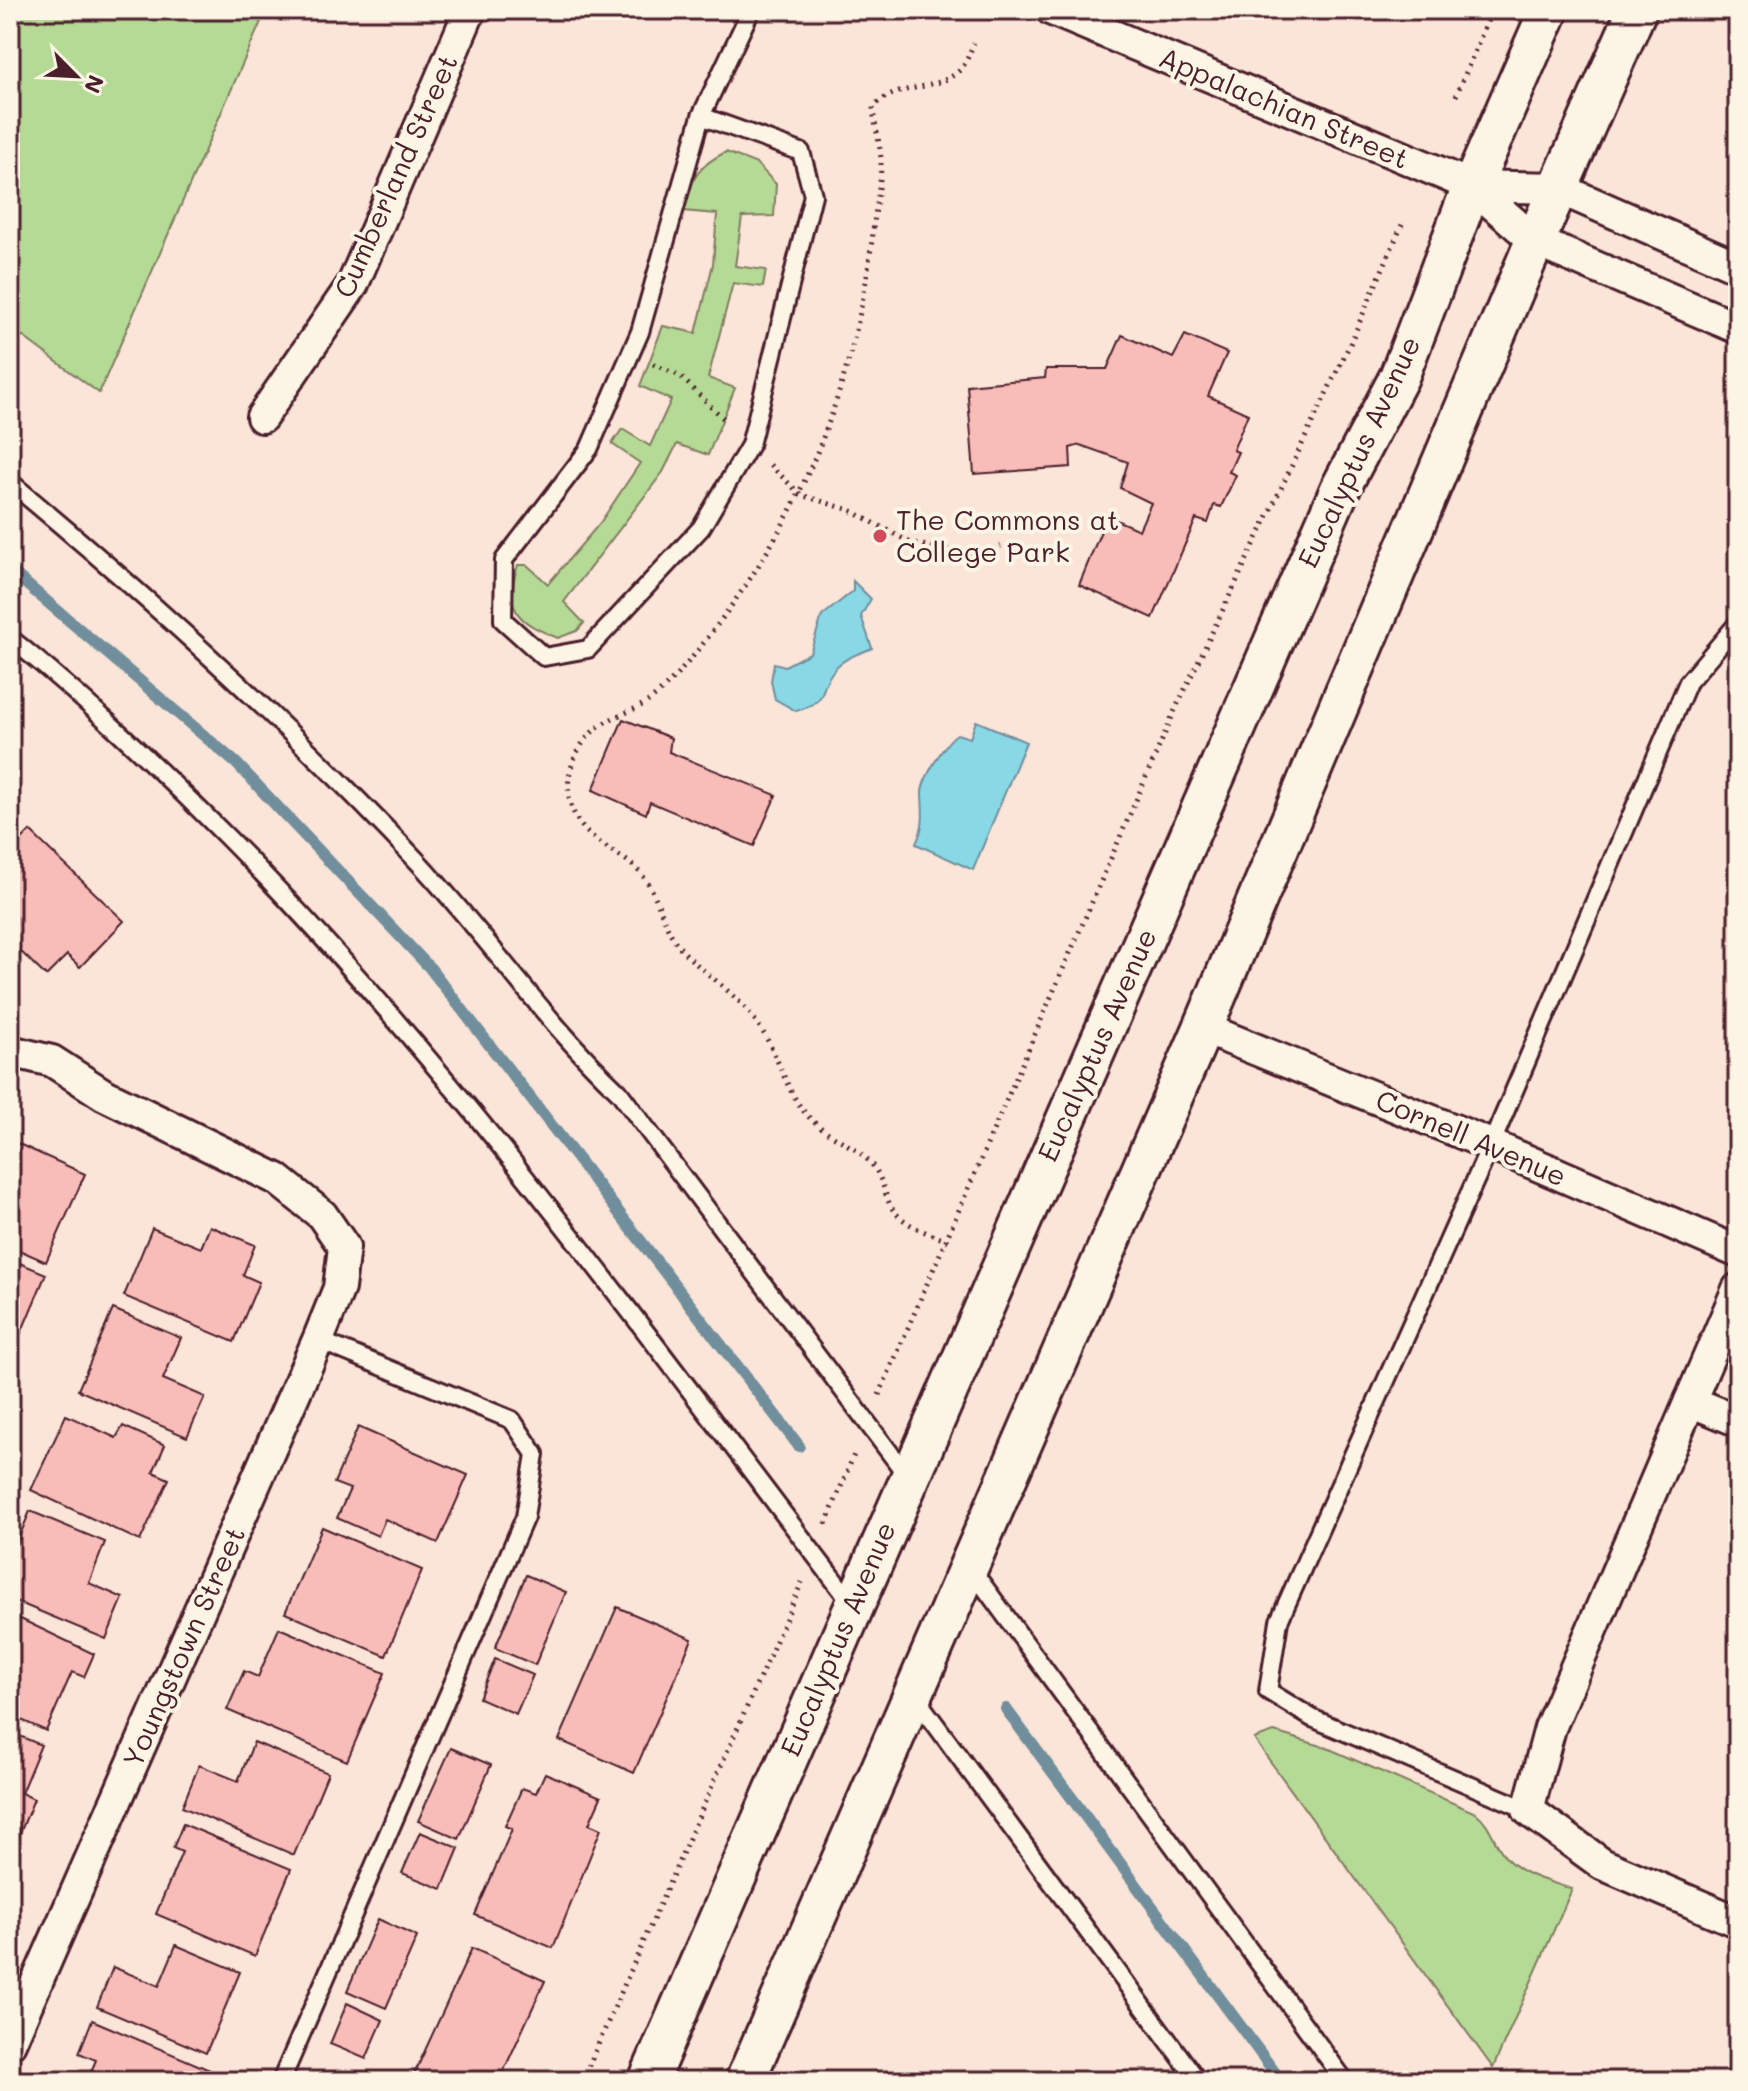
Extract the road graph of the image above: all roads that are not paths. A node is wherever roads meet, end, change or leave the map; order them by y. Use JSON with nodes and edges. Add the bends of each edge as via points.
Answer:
{"nodes":[{"id":1,"x":470,"y":10,"type":"edge"},
{"id":2,"x":751,"y":10,"type":"edge"},
{"id":3,"x":1052,"y":10,"type":"edge"},
{"id":4,"x":1549,"y":10,"type":"edge"},
{"id":5,"x":1637,"y":10,"type":"edge"},
{"id":6,"x":701,"y":116,"type":"junction"},
{"id":7,"x":1472,"y":186,"type":"junction"},
{"id":8,"x":1558,"y":188,"type":"junction"},
{"id":9,"x":1535,"y":241,"type":"junction"},
{"id":10,"x":1738,"y":267,"type":"edge"},
{"id":11,"x":1738,"y":328,"type":"edge"},
{"id":12,"x":262,"y":417,"type":"dead end"},
{"id":13,"x":10,"y":482,"type":"edge"},
{"id":14,"x":1738,"y":623,"type":"edge"},
{"id":15,"x":10,"y":638,"type":"edge"},
{"id":16,"x":1203,"y":1028,"type":"junction"},
{"id":17,"x":10,"y":1051,"type":"edge"},
{"id":18,"x":1491,"y":1145,"type":"junction"},
{"id":19,"x":1738,"y":1252,"type":"edge"},
{"id":20,"x":1738,"y":1289,"type":"edge"},
{"id":21,"x":318,"y":1340,"type":"junction"},
{"id":22,"x":1690,"y":1401,"type":"junction"},
{"id":23,"x":1738,"y":1421,"type":"edge"},
{"id":24,"x":908,"y":1477,"type":"junction"},
{"id":25,"x":968,"y":1565,"type":"junction"},
{"id":26,"x":853,"y":1605,"type":"junction"},
{"id":27,"x":912,"y":1692,"type":"junction"},
{"id":28,"x":1528,"y":1810,"type":"junction"},
{"id":29,"x":1738,"y":1922,"type":"edge"},
{"id":30,"x":10,"y":2043,"type":"edge"},
{"id":31,"x":281,"y":2081,"type":"edge"},
{"id":32,"x":648,"y":2081,"type":"edge"},
{"id":33,"x":745,"y":2081,"type":"edge"},
{"id":34,"x":1198,"y":2081,"type":"edge"},
{"id":35,"x":1345,"y":2081,"type":"edge"}],
"edges":[{"from":1,"to":12,"type":"street","name":"Cumberland Street","via":[[353,284]]},
{"from":2,"to":6,"type":"lane"},
{"from":3,"to":7,"type":"street","name":"Appalachian Street"},
{"from":4,"to":7,"type":"street","name":"Eucalyptus Avenue"},
{"from":5,"to":8,"type":"street"},
{"from":6,"to":6,"type":"lane","via":[[640,332],[589,449],[504,560],[503,620],[544,657],[588,649],[701,528],[750,445],[813,195],[801,152]]},
{"from":7,"to":8,"type":"street"},
{"from":7,"to":9,"type":"street"},
{"from":7,"to":24,"type":"street","name":"Eucalyptus Avenue","via":[[1399,377],[1340,489]]},
{"from":8,"to":9,"type":"street"},
{"from":8,"to":10,"type":"street"},
{"from":9,"to":11,"type":"street"},
{"from":9,"to":16,"type":"street"},
{"from":13,"to":24,"type":"lane","via":[[232,676],[358,798],[453,900],[591,1066],[619,1092]]},
{"from":14,"to":18,"type":"lane","via":[[1688,682]]},
{"from":15,"to":26,"type":"lane","via":[[109,722],[317,928],[582,1245]]},
{"from":16,"to":18,"type":"street","name":"Cornell Avenue"},
{"from":16,"to":25,"type":"street"},
{"from":17,"to":21,"type":"street","name":"Youngstown Street","via":[[52,1061],[103,1094],[277,1179],[322,1215],[344,1247],[339,1288]]},
{"from":18,"to":19,"type":"street","name":"Cornell Avenue"},
{"from":18,"to":28,"type":"lane","via":[[1279,1621],[1268,1691],[1312,1718]]},
{"from":20,"to":22,"type":"street"},
{"from":21,"to":30,"type":"street","name":"Youngstown Street"},
{"from":21,"to":31,"type":"lane","via":[[512,1420],[535,1454],[525,1517]]},
{"from":22,"to":23,"type":"street"},
{"from":22,"to":28,"type":"street","via":[[1550,1728]]},
{"from":24,"to":26,"type":"street","name":"Eucalyptus Avenue"},
{"from":25,"to":27,"type":"street"},
{"from":25,"to":35,"type":"lane"},
{"from":26,"to":32,"type":"street","name":"Eucalyptus Avenue"},
{"from":27,"to":33,"type":"street"},
{"from":27,"to":34,"type":"lane"},
{"from":28,"to":29,"type":"street","via":[[1602,1864]]}]}
